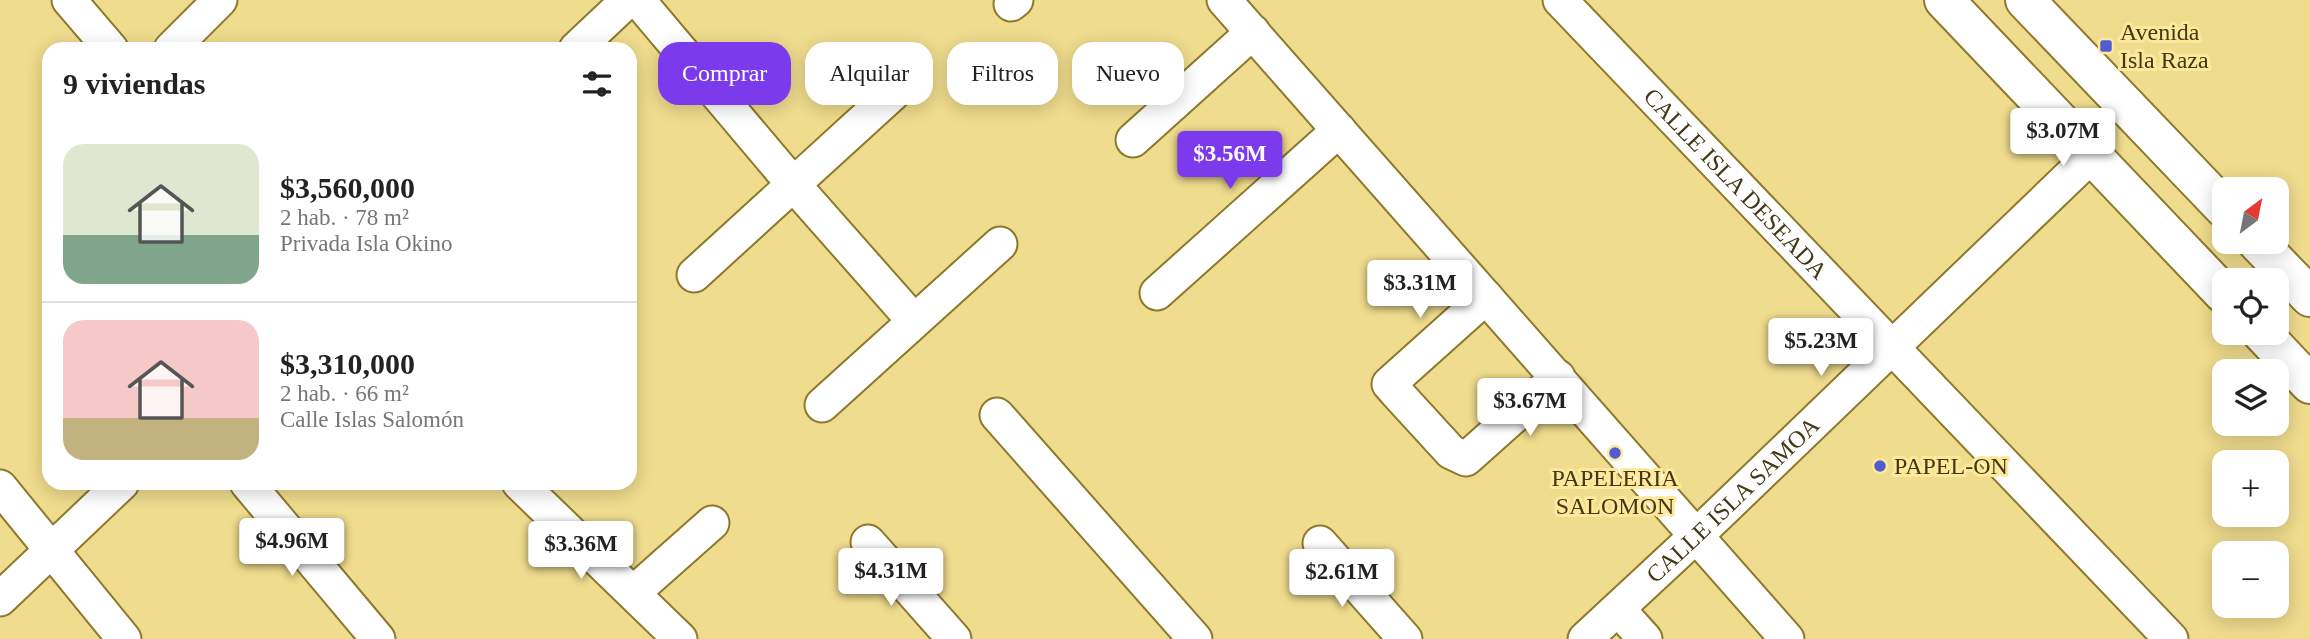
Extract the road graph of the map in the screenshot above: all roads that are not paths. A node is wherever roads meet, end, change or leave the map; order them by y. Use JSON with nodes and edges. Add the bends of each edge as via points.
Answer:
{"nodes":[{"id":1,"x":69,"y":0,"type":"edge"},
{"id":2,"x":220,"y":0,"type":"edge"},
{"id":3,"x":628,"y":0,"type":"edge"},
{"id":4,"x":638,"y":0,"type":"edge"},
{"id":5,"x":1224,"y":0,"type":"edge"},
{"id":6,"x":1560,"y":0,"type":"edge"},
{"id":7,"x":1944,"y":0,"type":"edge"},
{"id":8,"x":2025,"y":0,"type":"edge"},
{"id":9,"x":1253,"y":33,"type":"junction"},
{"id":10,"x":105,"y":42,"type":"edge"},
{"id":11,"x":178,"y":42,"type":"edge"},
{"id":12,"x":583,"y":42,"type":"edge"},
{"id":13,"x":880,"y":105,"type":"edge"},
{"id":14,"x":1339,"y":130,"type":"junction"},
{"id":15,"x":1133,"y":140,"type":"dead end"},
{"id":16,"x":2092,"y":155,"type":"junction"},
{"id":17,"x":793,"y":184,"type":"junction"},
{"id":18,"x":2212,"y":195,"type":"edge"},
{"id":19,"x":1000,"y":244,"type":"dead end"},
{"id":20,"x":2269,"y":254,"type":"edge"},
{"id":21,"x":694,"y":275,"type":"dead end"},
{"id":22,"x":2212,"y":281,"type":"edge"},
{"id":23,"x":1157,"y":293,"type":"dead end"},
{"id":24,"x":1486,"y":297,"type":"junction"},
{"id":25,"x":2310,"y":297,"type":"edge"},
{"id":26,"x":914,"y":321,"type":"junction"},
{"id":27,"x":2273,"y":345,"type":"edge"},
{"id":28,"x":1891,"y":348,"type":"junction"},
{"id":29,"x":1558,"y":377,"type":"junction"},
{"id":30,"x":2310,"y":384,"type":"edge"},
{"id":31,"x":822,"y":405,"type":"dead end"},
{"id":32,"x":997,"y":415,"type":"dead end"},
{"id":33,"x":0,"y":487,"type":"edge"},
{"id":34,"x":115,"y":490,"type":"edge"},
{"id":35,"x":253,"y":490,"type":"edge"},
{"id":36,"x":526,"y":490,"type":"edge"},
{"id":37,"x":712,"y":523,"type":"dead end"},
{"id":38,"x":1697,"y":535,"type":"junction"},
{"id":39,"x":868,"y":542,"type":"dead end"},
{"id":40,"x":1320,"y":543,"type":"dead end"},
{"id":41,"x":52,"y":550,"type":"junction"},
{"id":42,"x":633,"y":593,"type":"junction"},
{"id":43,"x":0,"y":599,"type":"edge"},
{"id":44,"x":1618,"y":609,"type":"junction"},
{"id":45,"x":124,"y":639,"type":"edge"},
{"id":46,"x":378,"y":639,"type":"edge"},
{"id":47,"x":680,"y":639,"type":"edge"},
{"id":48,"x":954,"y":639,"type":"edge"},
{"id":49,"x":1195,"y":639,"type":"edge"},
{"id":50,"x":1405,"y":639,"type":"edge"},
{"id":51,"x":1585,"y":639,"type":"edge"},
{"id":52,"x":1645,"y":639,"type":"edge"},
{"id":53,"x":1787,"y":639,"type":"edge"},
{"id":54,"x":2171,"y":639,"type":"edge"}],
"edges":[{"from":1,"to":10,"type":"street"},
{"from":2,"to":11,"type":"street"},
{"from":3,"to":12,"type":"street"},
{"from":4,"to":17,"type":"street"},
{"from":5,"to":9,"type":"street"},
{"from":6,"to":28,"type":"street","name":"CALLE ISLA DESEADA"},
{"from":7,"to":16,"type":"street"},
{"from":8,"to":18,"type":"street"},
{"from":9,"to":14,"type":"street"},
{"from":9,"to":15,"type":"street"},
{"from":13,"to":17,"type":"street"},
{"from":14,"to":23,"type":"street"},
{"from":14,"to":24,"type":"street"},
{"from":16,"to":22,"type":"street"},
{"from":16,"to":28,"type":"street","name":"CALLE ISLA SAMOA"},
{"from":17,"to":21,"type":"street"},
{"from":17,"to":26,"type":"street"},
{"from":19,"to":26,"type":"street"},
{"from":20,"to":25,"type":"street"},
{"from":24,"to":29,"type":"street"},
{"from":24,"to":29,"type":"street","via":[[1390,384],[1396,392],[1451,452],[1466,459]]},
{"from":26,"to":31,"type":"street"},
{"from":27,"to":30,"type":"street"},
{"from":28,"to":38,"type":"street","name":"CALLE ISLA SAMOA"},
{"from":28,"to":54,"type":"street","name":"CALLE ISLA DESEADA"},
{"from":29,"to":38,"type":"street"},
{"from":32,"to":49,"type":"street"},
{"from":33,"to":41,"type":"street"},
{"from":34,"to":41,"type":"street"},
{"from":35,"to":46,"type":"street"},
{"from":36,"to":42,"type":"street"},
{"from":37,"to":42,"type":"street"},
{"from":38,"to":44,"type":"street","name":"CALLE ISLA SAMOA"},
{"from":38,"to":53,"type":"street"},
{"from":39,"to":48,"type":"street"},
{"from":40,"to":50,"type":"street"},
{"from":41,"to":43,"type":"street"},
{"from":41,"to":45,"type":"street"},
{"from":42,"to":47,"type":"street"},
{"from":44,"to":51,"type":"street","name":"CALLE ISLA SAMOA"},
{"from":44,"to":52,"type":"street"}]}
